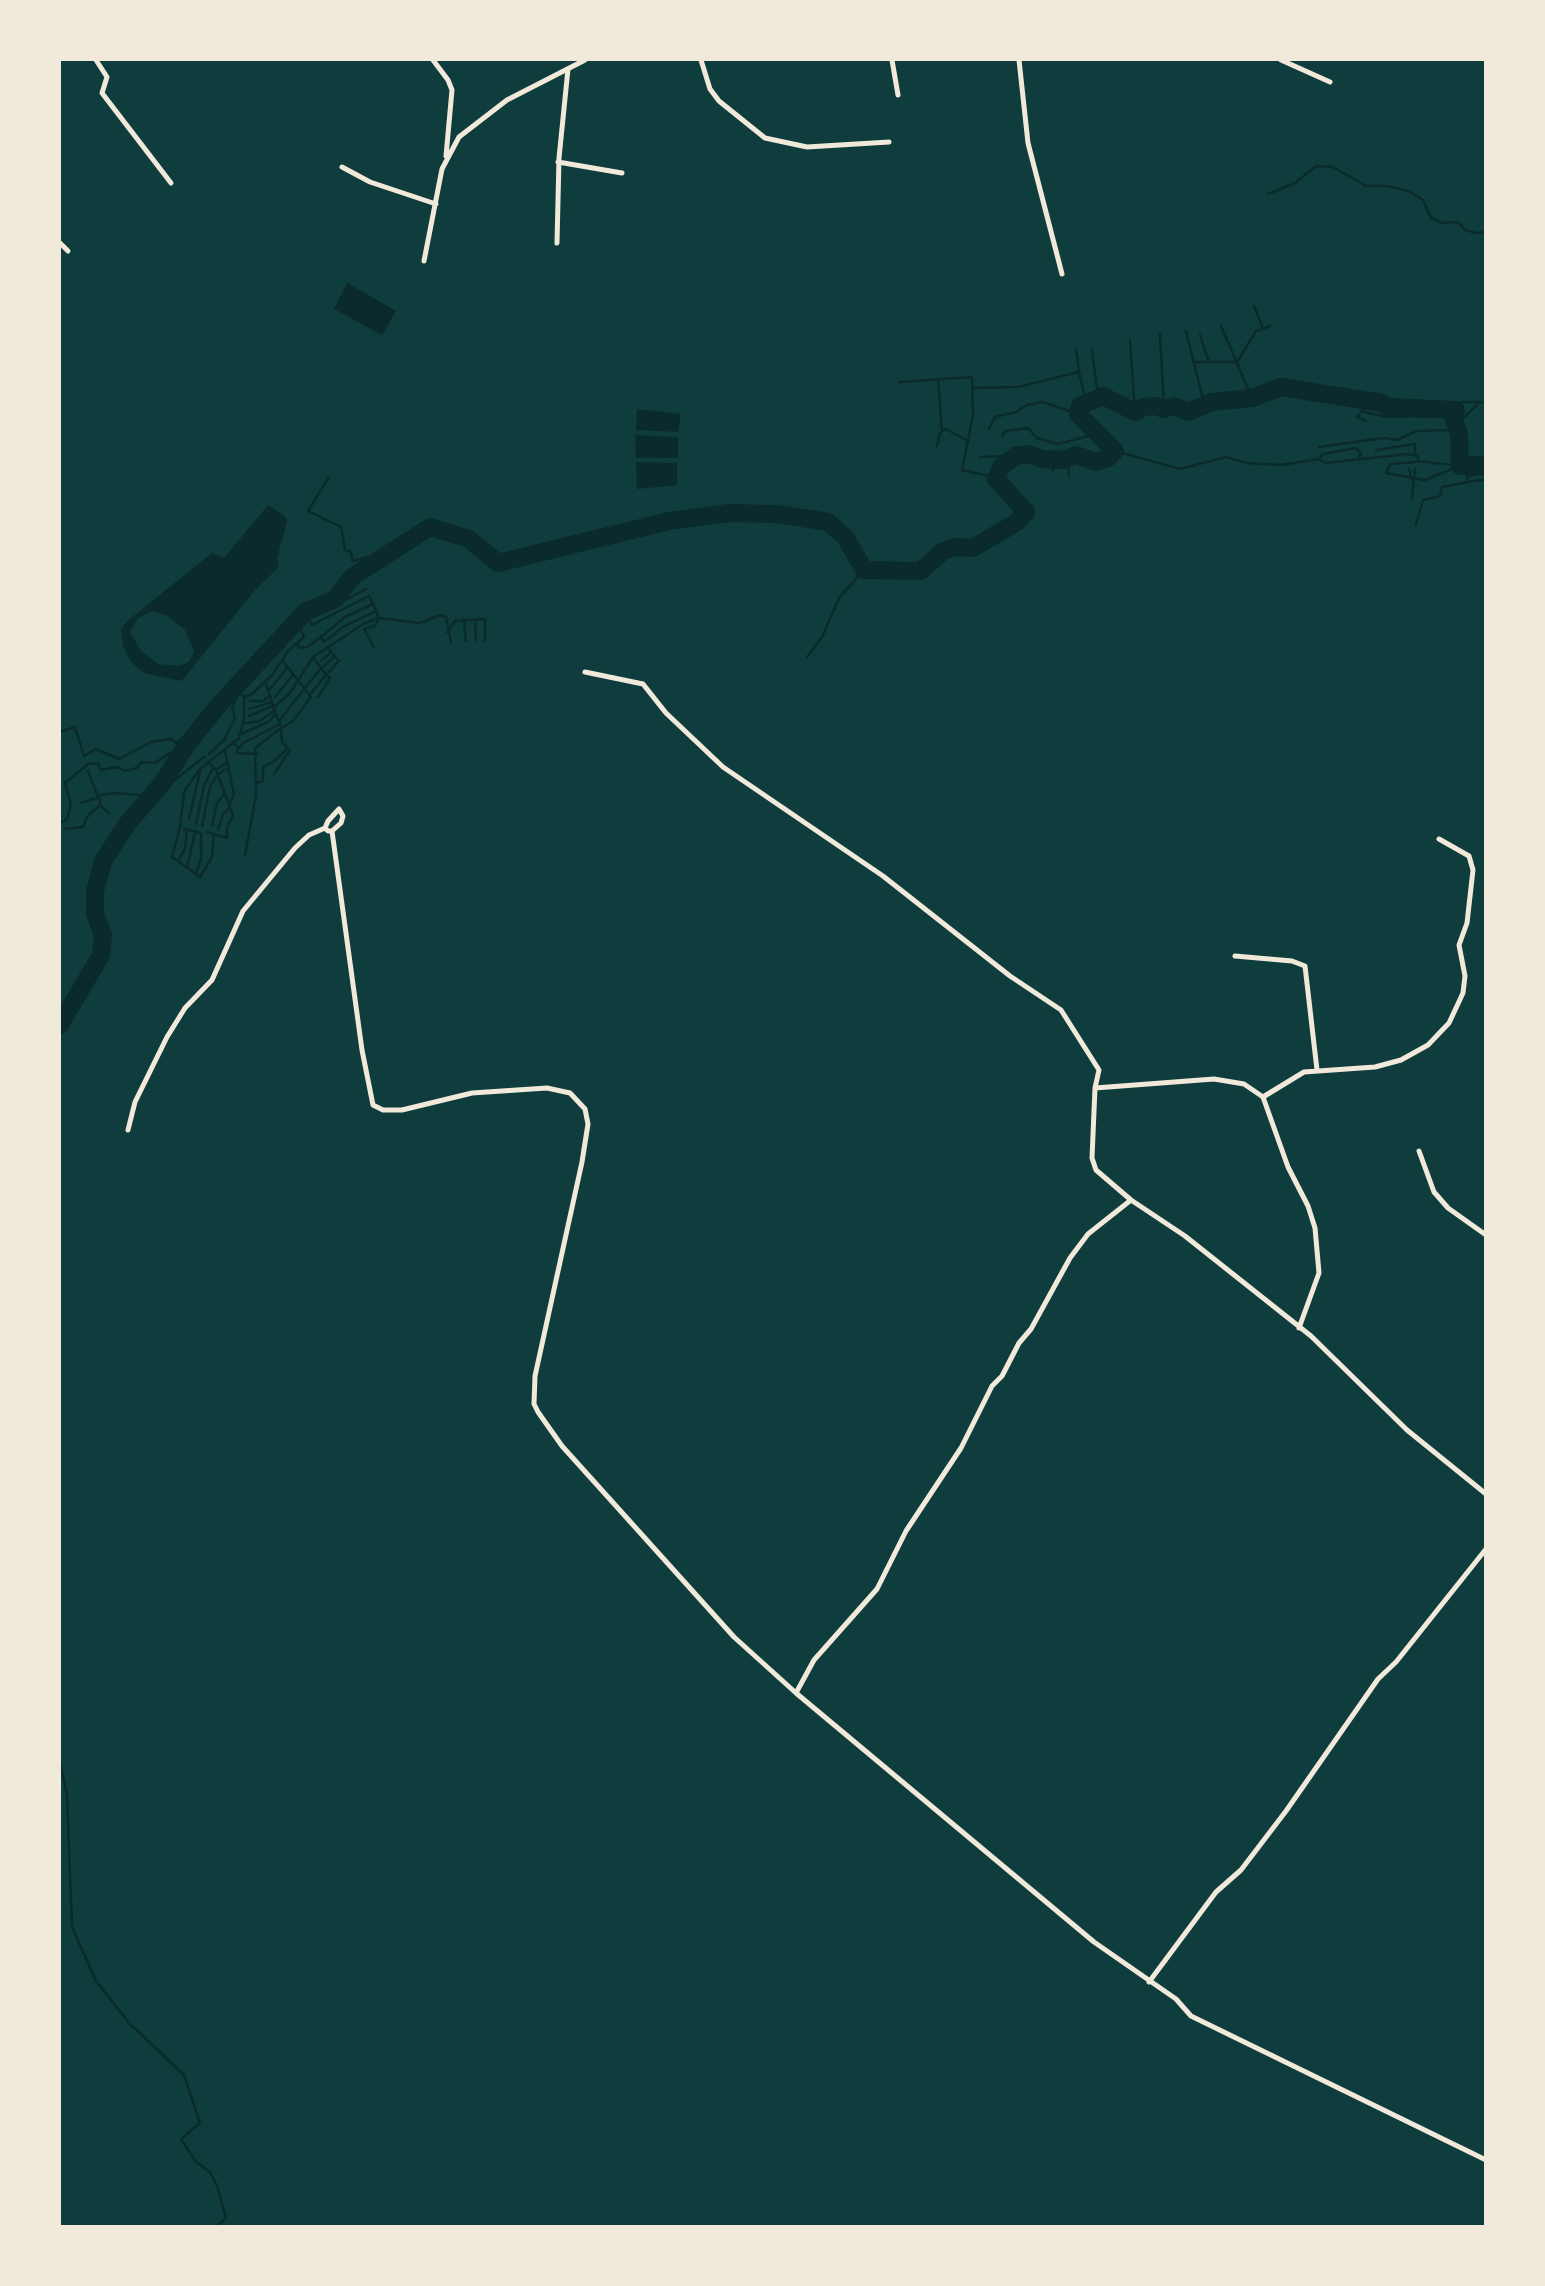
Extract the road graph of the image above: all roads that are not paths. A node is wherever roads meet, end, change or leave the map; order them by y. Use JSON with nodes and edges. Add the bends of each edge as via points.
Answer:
{"nodes":[{"id":1,"x":96,"y":60,"type":"edge"},
{"id":2,"x":433,"y":60,"type":"edge"},
{"id":3,"x":584,"y":60,"type":"edge"},
{"id":4,"x":701,"y":60,"type":"edge"},
{"id":5,"x":892,"y":60,"type":"edge"},
{"id":6,"x":1019,"y":60,"type":"edge"},
{"id":7,"x":1281,"y":60,"type":"edge"},
{"id":8,"x":568,"y":69,"type":"junction"},
{"id":9,"x":1330,"y":82,"type":"dead end"},
{"id":10,"x":898,"y":95,"type":"dead end"},
{"id":11,"x":889,"y":142,"type":"dead end"},
{"id":12,"x":446,"y":158,"type":"junction"},
{"id":13,"x":558,"y":162,"type":"junction"},
{"id":14,"x":342,"y":167,"type":"dead end"},
{"id":15,"x":622,"y":173,"type":"dead end"},
{"id":16,"x":171,"y":183,"type":"dead end"},
{"id":17,"x":436,"y":204,"type":"junction"},
{"id":18,"x":60,"y":243,"type":"edge"},
{"id":19,"x":557,"y":243,"type":"dead end"},
{"id":20,"x":68,"y":251,"type":"dead end"},
{"id":21,"x":424,"y":261,"type":"dead end"},
{"id":22,"x":1062,"y":274,"type":"dead end"},
{"id":23,"x":585,"y":672,"type":"dead end"},
{"id":24,"x":325,"y":828,"type":"junction"},
{"id":25,"x":332,"y":831,"type":"junction"},
{"id":26,"x":1440,"y":839,"type":"dead end"},
{"id":27,"x":1235,"y":956,"type":"dead end"},
{"id":28,"x":1317,"y":1070,"type":"junction"},
{"id":29,"x":1095,"y":1088,"type":"junction"},
{"id":30,"x":1263,"y":1097,"type":"junction"},
{"id":31,"x":128,"y":1130,"type":"dead end"},
{"id":32,"x":1419,"y":1151,"type":"dead end"},
{"id":33,"x":1131,"y":1200,"type":"junction"},
{"id":34,"x":1486,"y":1235,"type":"edge"},
{"id":35,"x":1299,"y":1328,"type":"junction"},
{"id":36,"x":1486,"y":1484,"type":"edge"},
{"id":37,"x":1484,"y":1492,"type":"edge"},
{"id":38,"x":1486,"y":1549,"type":"edge"},
{"id":39,"x":796,"y":1693,"type":"junction"},
{"id":40,"x":1149,"y":1982,"type":"junction"},
{"id":41,"x":1486,"y":2160,"type":"edge"}],
"edges":[{"from":1,"to":16,"type":"street","via":[[107,77],[103,93]]},
{"from":2,"to":12,"type":"street","via":[[452,90]]},
{"from":3,"to":8,"type":"street"},
{"from":4,"to":11,"type":"street","via":[[719,101],[765,138],[807,147]]},
{"from":5,"to":10,"type":"street"},
{"from":6,"to":22,"type":"street","via":[[1028,143]]},
{"from":7,"to":9,"type":"street"},
{"from":8,"to":12,"type":"street","via":[[507,100],[459,137]]},
{"from":8,"to":13,"type":"street"},
{"from":12,"to":17,"type":"street"},
{"from":13,"to":15,"type":"street"},
{"from":13,"to":19,"type":"street"},
{"from":14,"to":17,"type":"street","via":[[370,182]]},
{"from":17,"to":21,"type":"street"},
{"from":18,"to":20,"type":"street"},
{"from":23,"to":29,"type":"street","via":[[643,684],[666,713],[723,767],[883,876],[1010,976],[1061,1010],[1099,1070]]},
{"from":24,"to":25,"type":"street"},
{"from":24,"to":25,"type":"street","via":[[339,809],[343,816]]},
{"from":24,"to":31,"type":"street","via":[[295,848],[243,911],[212,980],[185,1008],[167,1037],[135,1102]]},
{"from":25,"to":39,"type":"street","via":[[373,1105],[402,1110],[472,1093],[547,1088],[570,1093],[585,1109],[588,1124],[582,1162],[535,1376],[538,1412],[562,1446],[734,1637]]},
{"from":26,"to":28,"type":"street","via":[[1469,856],[1474,870],[1469,914],[1459,945],[1464,993],[1450,1023],[1428,1045],[1401,1060],[1376,1067]]},
{"from":27,"to":28,"type":"street","via":[[1305,966]]},
{"from":28,"to":30,"type":"street","via":[[1292,1077]]},
{"from":29,"to":30,"type":"street","via":[[1213,1079],[1244,1084]]},
{"from":29,"to":33,"type":"street","via":[[1092,1158],[1096,1170]]},
{"from":30,"to":35,"type":"street","via":[[1315,1228],[1319,1273]]},
{"from":32,"to":34,"type":"street","via":[[1434,1192],[1448,1209]]},
{"from":33,"to":35,"type":"street"},
{"from":33,"to":39,"type":"street","via":[[1088,1234],[1070,1258],[1031,1329],[992,1386],[961,1448],[906,1531],[877,1589],[814,1660]]},
{"from":35,"to":37,"type":"street","via":[[1407,1430]]},
{"from":36,"to":37,"type":"street"},
{"from":38,"to":40,"type":"street","via":[[1378,1679],[1286,1811],[1241,1870],[1210,1900]]},
{"from":39,"to":40,"type":"street","via":[[1094,1942]]},
{"from":40,"to":41,"type":"street","via":[[1211,2027]]}]}
